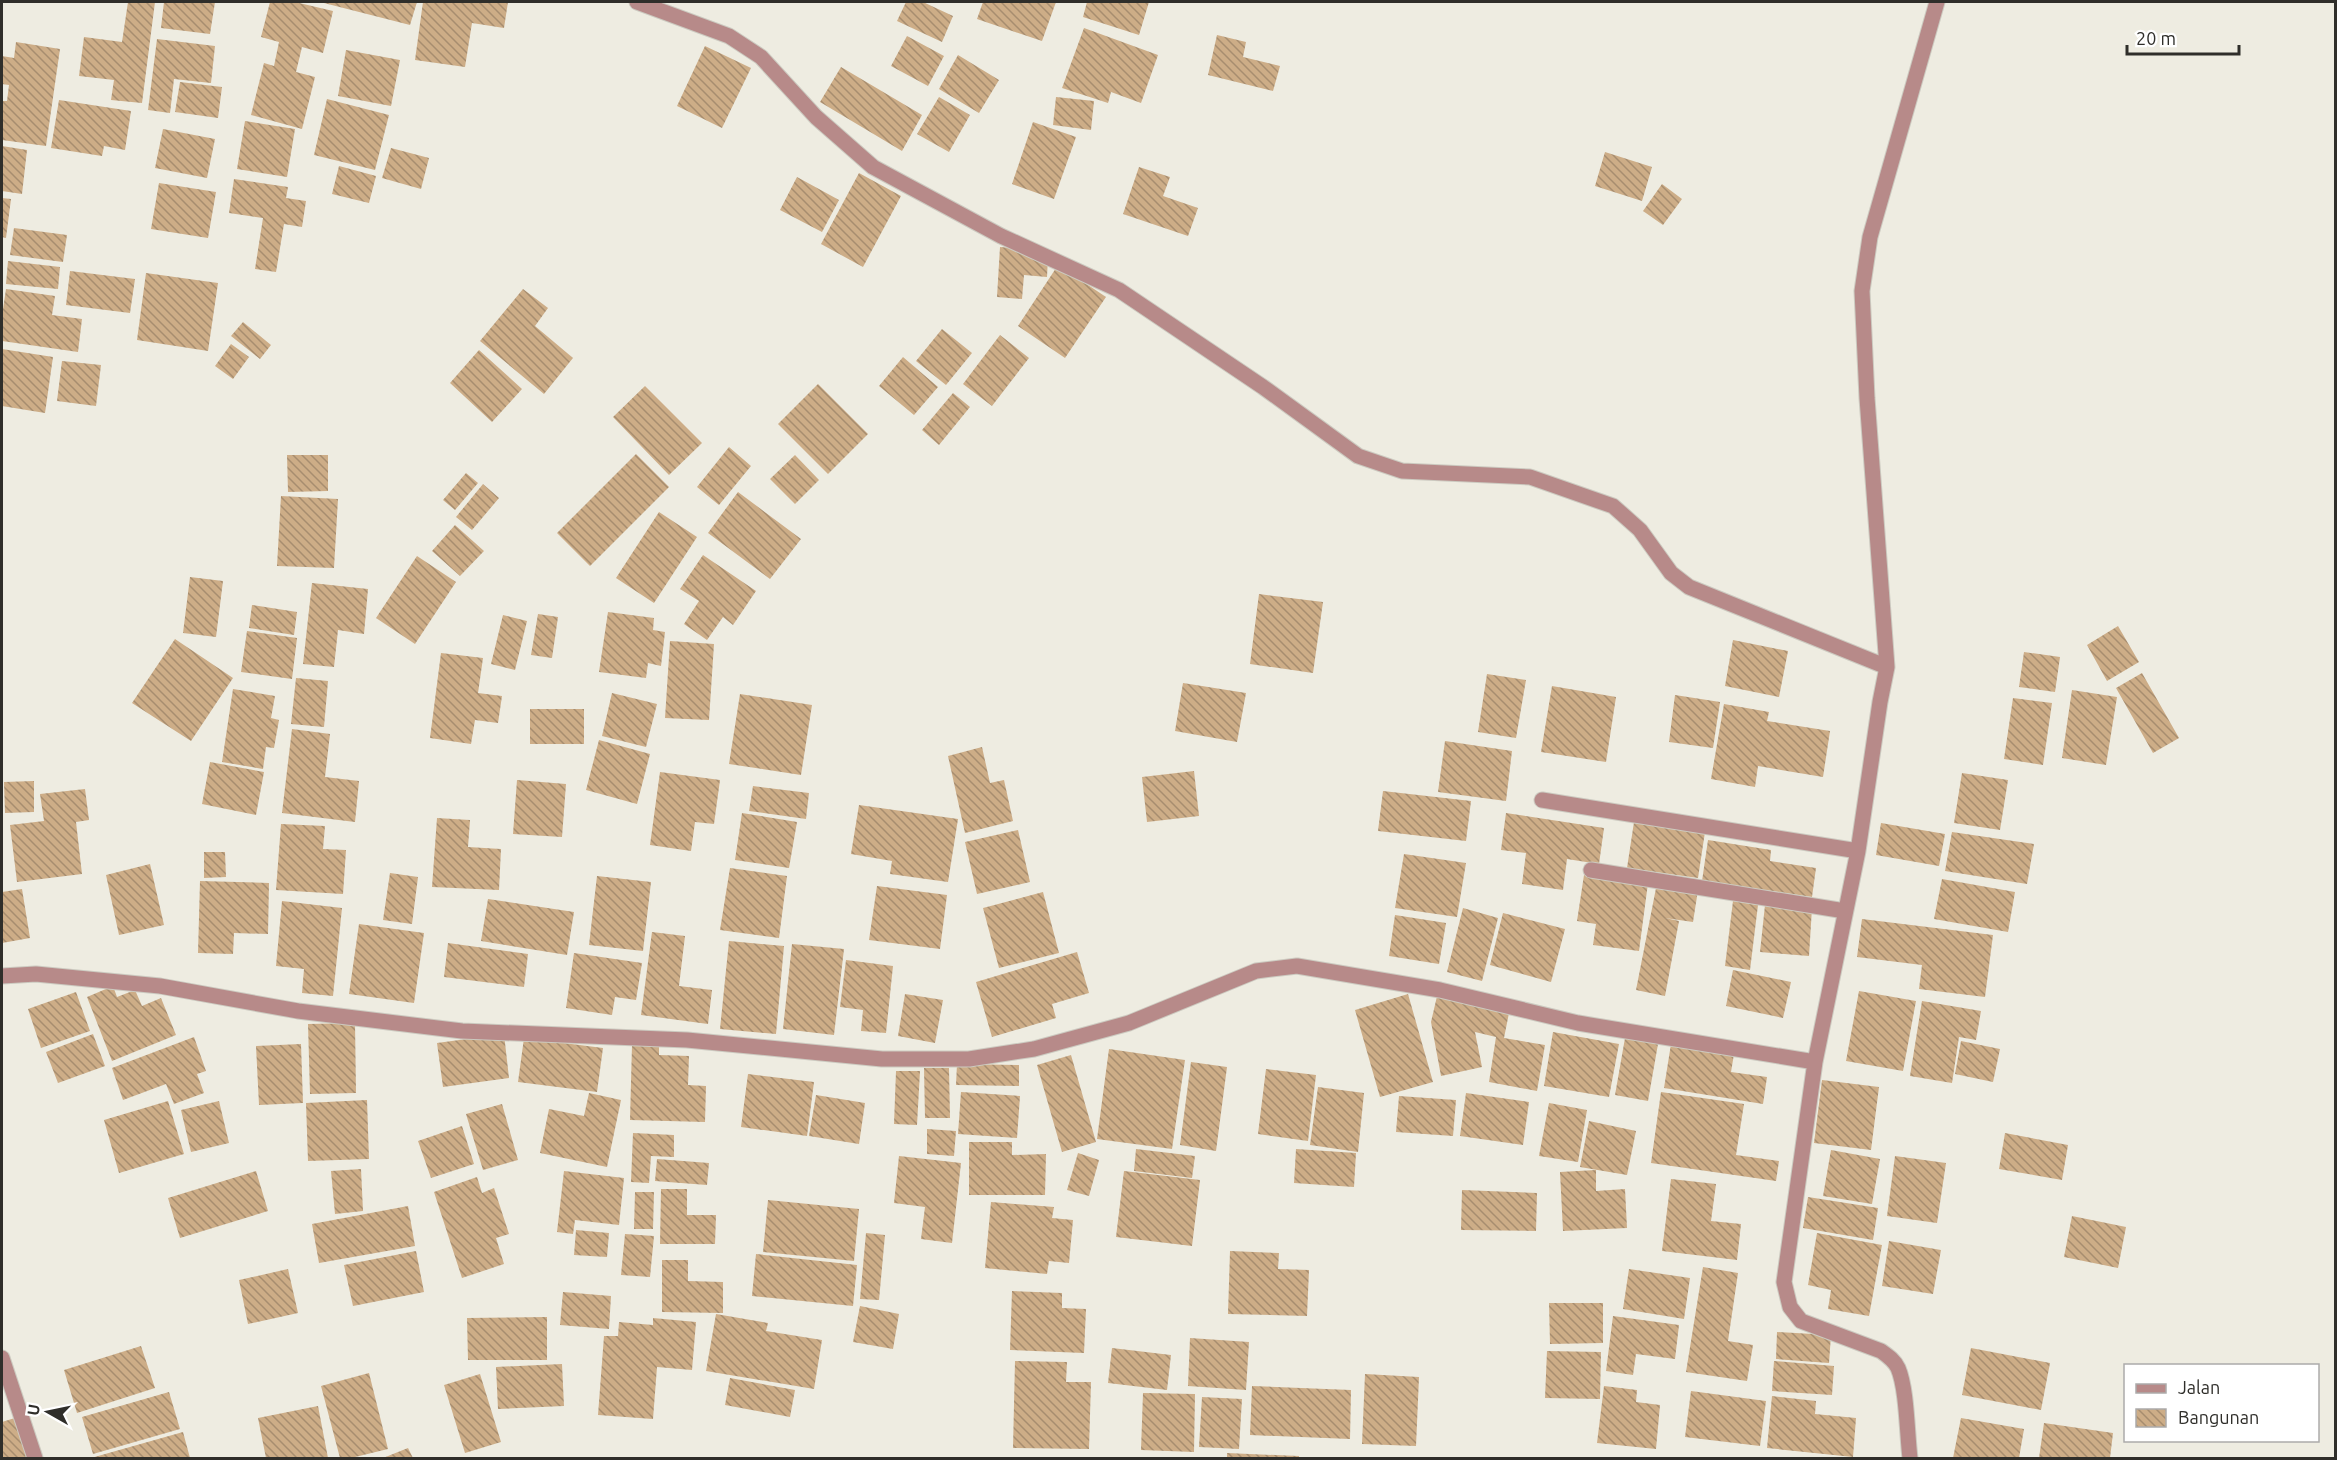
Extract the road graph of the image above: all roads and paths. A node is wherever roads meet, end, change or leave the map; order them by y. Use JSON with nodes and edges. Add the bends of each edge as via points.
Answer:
{"nodes":[{"id":1,"x":637,"y":2,"type":"edge"},
{"id":2,"x":1938,"y":2,"type":"edge"},
{"id":3,"x":1887,"y":667,"type":"junction"},
{"id":4,"x":1542,"y":800,"type":"dead end"},
{"id":5,"x":1858,"y":851,"type":"junction"},
{"id":6,"x":1591,"y":870,"type":"dead end"},
{"id":7,"x":1845,"y":911,"type":"junction"},
{"id":8,"x":2,"y":976,"type":"edge"},
{"id":9,"x":1815,"y":1062,"type":"junction"},
{"id":10,"x":2,"y":1358,"type":"edge"},
{"id":11,"x":35,"y":1458,"type":"edge"},
{"id":12,"x":1910,"y":1458,"type":"edge"}],
"edges":[{"from":1,"to":3,"type":"street","via":[[729,36],[761,57],[816,117],[873,167],[1001,236],[1119,290],[1358,456],[1402,471],[1530,477],[1613,506],[1640,531],[1671,573],[1689,587]]},
{"from":2,"to":3,"type":"street","via":[[1870,237],[1862,291]]},
{"from":3,"to":5,"type":"street"},
{"from":4,"to":5,"type":"street"},
{"from":5,"to":7,"type":"street"},
{"from":6,"to":7,"type":"street"},
{"from":7,"to":9,"type":"street"},
{"from":8,"to":9,"type":"street","via":[[36,974],[160,986],[298,1011],[462,1031],[687,1040],[882,1059],[969,1059],[1035,1049],[1129,1023],[1256,971],[1297,966],[1440,990],[1578,1023]]},
{"from":9,"to":12,"type":"street","via":[[1784,1282],[1790,1307],[1801,1320],[1892,1358],[1902,1382]]},
{"from":10,"to":11,"type":"street"}]}
